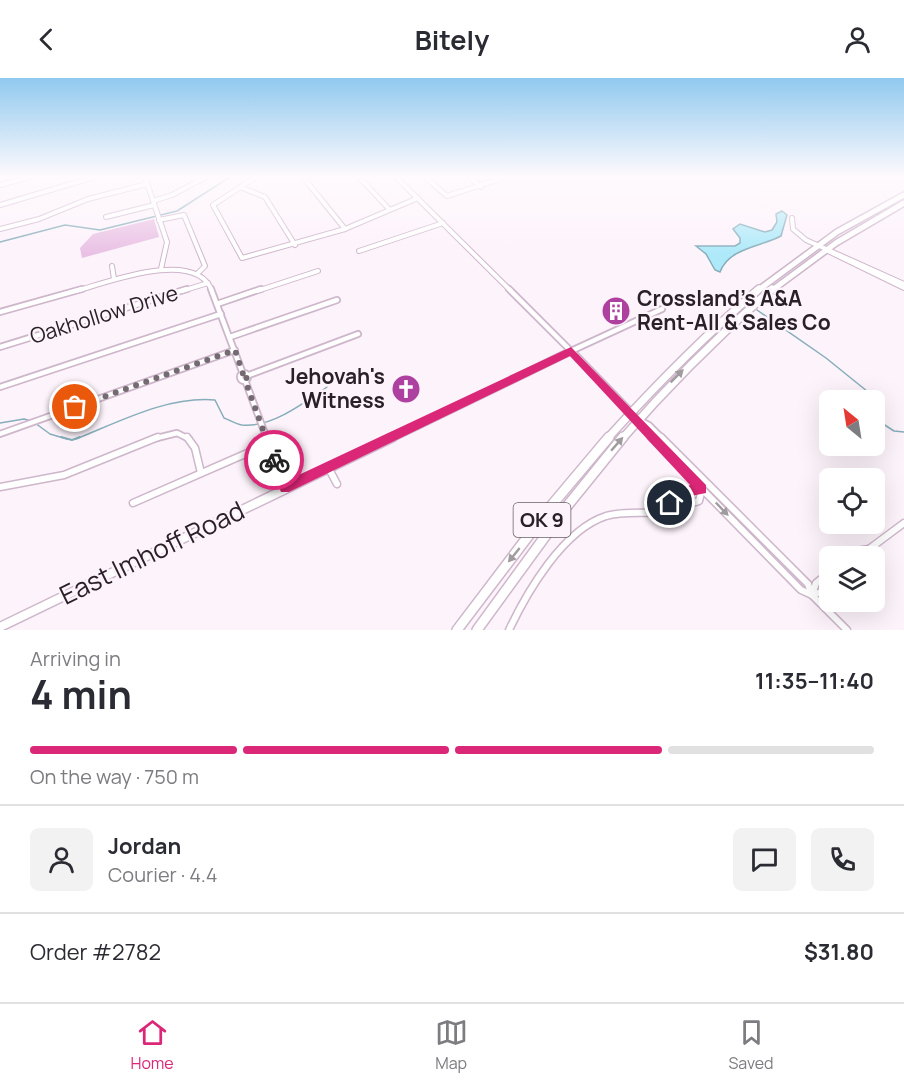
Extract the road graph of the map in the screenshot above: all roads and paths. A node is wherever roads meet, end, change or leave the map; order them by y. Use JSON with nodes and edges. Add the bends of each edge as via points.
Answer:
{"nodes":[{"id":1,"x":78,"y":203,"type":"edge"},
{"id":2,"x":154,"y":203,"type":"joint"},
{"id":3,"x":216,"y":203,"type":"edge"},
{"id":4,"x":268,"y":203,"type":"edge"},
{"id":5,"x":324,"y":203,"type":"edge"},
{"id":6,"x":383,"y":203,"type":"edge"},
{"id":7,"x":405,"y":203,"type":"edge"},
{"id":8,"x":423,"y":203,"type":"edge"},
{"id":9,"x":890,"y":203,"type":"edge"},
{"id":10,"x":904,"y":203,"type":"edge"},
{"id":11,"x":389,"y":209,"type":"junction"},
{"id":12,"x":106,"y":217,"type":"dead end"},
{"id":13,"x":158,"y":217,"type":"junction"},
{"id":14,"x":792,"y":218,"type":"dead end"},
{"id":15,"x":443,"y":224,"type":"junction"},
{"id":16,"x":0,"y":229,"type":"edge"},
{"id":17,"x":345,"y":229,"type":"junction"},
{"id":18,"x":295,"y":244,"type":"junction"},
{"id":19,"x":817,"y":245,"type":"junction"},
{"id":20,"x":825,"y":250,"type":"junction"},
{"id":21,"x":359,"y":251,"type":"dead end"},
{"id":22,"x":112,"y":266,"type":"dead end"},
{"id":23,"x":161,"y":268,"type":"junction"},
{"id":24,"x":318,"y":271,"type":"dead end"},
{"id":25,"x":197,"y":274,"type":"junction"},
{"id":26,"x":114,"y":279,"type":"junction"},
{"id":27,"x":208,"y":283,"type":"junction"},
{"id":28,"x":904,"y":286,"type":"edge"},
{"id":29,"x":337,"y":300,"type":"dead end"},
{"id":30,"x":217,"y":304,"type":"junction"},
{"id":31,"x":662,"y":309,"type":"dead end"},
{"id":32,"x":0,"y":312,"type":"edge"},
{"id":33,"x":221,"y":314,"type":"junction"},
{"id":34,"x":357,"y":334,"type":"dead end"},
{"id":35,"x":230,"y":338,"type":"junction"},
{"id":36,"x":0,"y":347,"type":"edge"},
{"id":37,"x":235,"y":350,"type":"junction"},
{"id":38,"x":571,"y":351,"type":"junction"},
{"id":39,"x":246,"y":376,"type":"junction"},
{"id":40,"x":0,"y":387,"type":"edge"},
{"id":41,"x":636,"y":418,"type":"junction"},
{"id":42,"x":0,"y":434,"type":"edge"},
{"id":43,"x":268,"y":444,"type":"junction"},
{"id":44,"x":328,"y":467,"type":"junction"},
{"id":45,"x":201,"y":473,"type":"junction"},
{"id":46,"x":337,"y":484,"type":"dead end"},
{"id":47,"x":0,"y":487,"type":"edge"},
{"id":48,"x":285,"y":488,"type":"junction"},
{"id":49,"x":702,"y":489,"type":"junction"},
{"id":50,"x":133,"y":503,"type":"dead end"},
{"id":51,"x":661,"y":512,"type":"junction"},
{"id":52,"x":904,"y":523,"type":"edge"},
{"id":53,"x":873,"y":546,"type":"edge"},
{"id":54,"x":819,"y":581,"type":"edge"},
{"id":55,"x":819,"y":593,"type":"edge"},
{"id":56,"x":812,"y":595,"type":"junction"},
{"id":57,"x":0,"y":627,"type":"edge"},
{"id":58,"x":457,"y":630,"type":"edge"},
{"id":59,"x":477,"y":630,"type":"edge"},
{"id":60,"x":509,"y":630,"type":"edge"},
{"id":61,"x":847,"y":630,"type":"edge"}],
"edges":[{"from":1,"to":16,"type":"street"},
{"from":2,"to":12,"type":"street"},
{"from":2,"to":13,"type":"street"},
{"from":3,"to":18,"type":"street","via":[[213,205],[238,255],[252,258]]},
{"from":4,"to":18,"type":"street"},
{"from":5,"to":17,"type":"street"},
{"from":6,"to":11,"type":"street"},
{"from":7,"to":11,"type":"street"},
{"from":8,"to":15,"type":"street"},
{"from":9,"to":19,"type":"highway","number":"OK 9"},
{"from":10,"to":20,"type":"highway","number":"OK 9"},
{"from":11,"to":17,"type":"street"},
{"from":13,"to":23,"type":"street","via":[[167,246]]},
{"from":13,"to":25,"type":"street","via":[[184,215],[205,266]]},
{"from":14,"to":19,"type":"street","via":[[796,232]]},
{"from":15,"to":21,"type":"street"},
{"from":15,"to":38,"type":"street"},
{"from":17,"to":18,"type":"street"},
{"from":19,"to":20,"type":"street"},
{"from":19,"to":41,"type":"highway","number":"OK 9","via":[[751,294],[682,357]]},
{"from":20,"to":28,"type":"street"},
{"from":41,"to":20,"type":"highway","number":"OK 9","one_way":true,"via":[[736,319]]},
{"from":22,"to":26,"type":"street"},
{"from":23,"to":25,"type":"street"},
{"from":23,"to":26,"type":"street"},
{"from":24,"to":30,"type":"street"},
{"from":25,"to":27,"type":"street"},
{"from":26,"to":32,"type":"street"},
{"from":27,"to":30,"type":"street"},
{"from":27,"to":36,"type":"street","name":"Oakhollow Drive"},
{"from":29,"to":35,"type":"street"},
{"from":30,"to":33,"type":"street"},
{"from":31,"to":38,"type":"street","name":"East Imhoff Road"},
{"from":33,"to":35,"type":"street"},
{"from":33,"to":40,"type":"street"},
{"from":34,"to":39,"type":"street"},
{"from":35,"to":37,"type":"street"},
{"from":37,"to":39,"type":"street"},
{"from":37,"to":42,"type":"street"},
{"from":38,"to":41,"type":"main road"},
{"from":38,"to":44,"type":"main road","name":"East Imhoff Road"},
{"from":39,"to":43,"type":"street"},
{"from":41,"to":49,"type":"street"},
{"from":41,"to":56,"type":"street","via":[[649,424],[808,584]]},
{"from":41,"to":58,"type":"highway","number":"OK 9","one_way":true,"via":[[552,508]]},
{"from":59,"to":41,"type":"highway","number":"OK 9","one_way":true},
{"from":43,"to":45,"type":"street"},
{"from":43,"to":48,"type":"street"},
{"from":44,"to":46,"type":"street"},
{"from":44,"to":48,"type":"main road","name":"East Imhoff Road"},
{"from":45,"to":47,"type":"street","via":[[193,441],[184,433],[177,433],[63,476],[25,479]]},
{"from":45,"to":50,"type":"street"},
{"from":48,"to":57,"type":"main road","name":"East Imhoff Road"},
{"from":49,"to":51,"type":"street","via":[[689,491]]},
{"from":49,"to":51,"type":"street","via":[[699,501],[689,507]]},
{"from":49,"to":56,"type":"street","one_way":true,"via":[[801,590]]},
{"from":51,"to":60,"type":"street","via":[[609,515],[579,529],[527,598]]},
{"from":52,"to":53,"type":"street"},
{"from":54,"to":56,"type":"street"},
{"from":55,"to":56,"type":"street"},
{"from":56,"to":61,"type":"street"}]}
